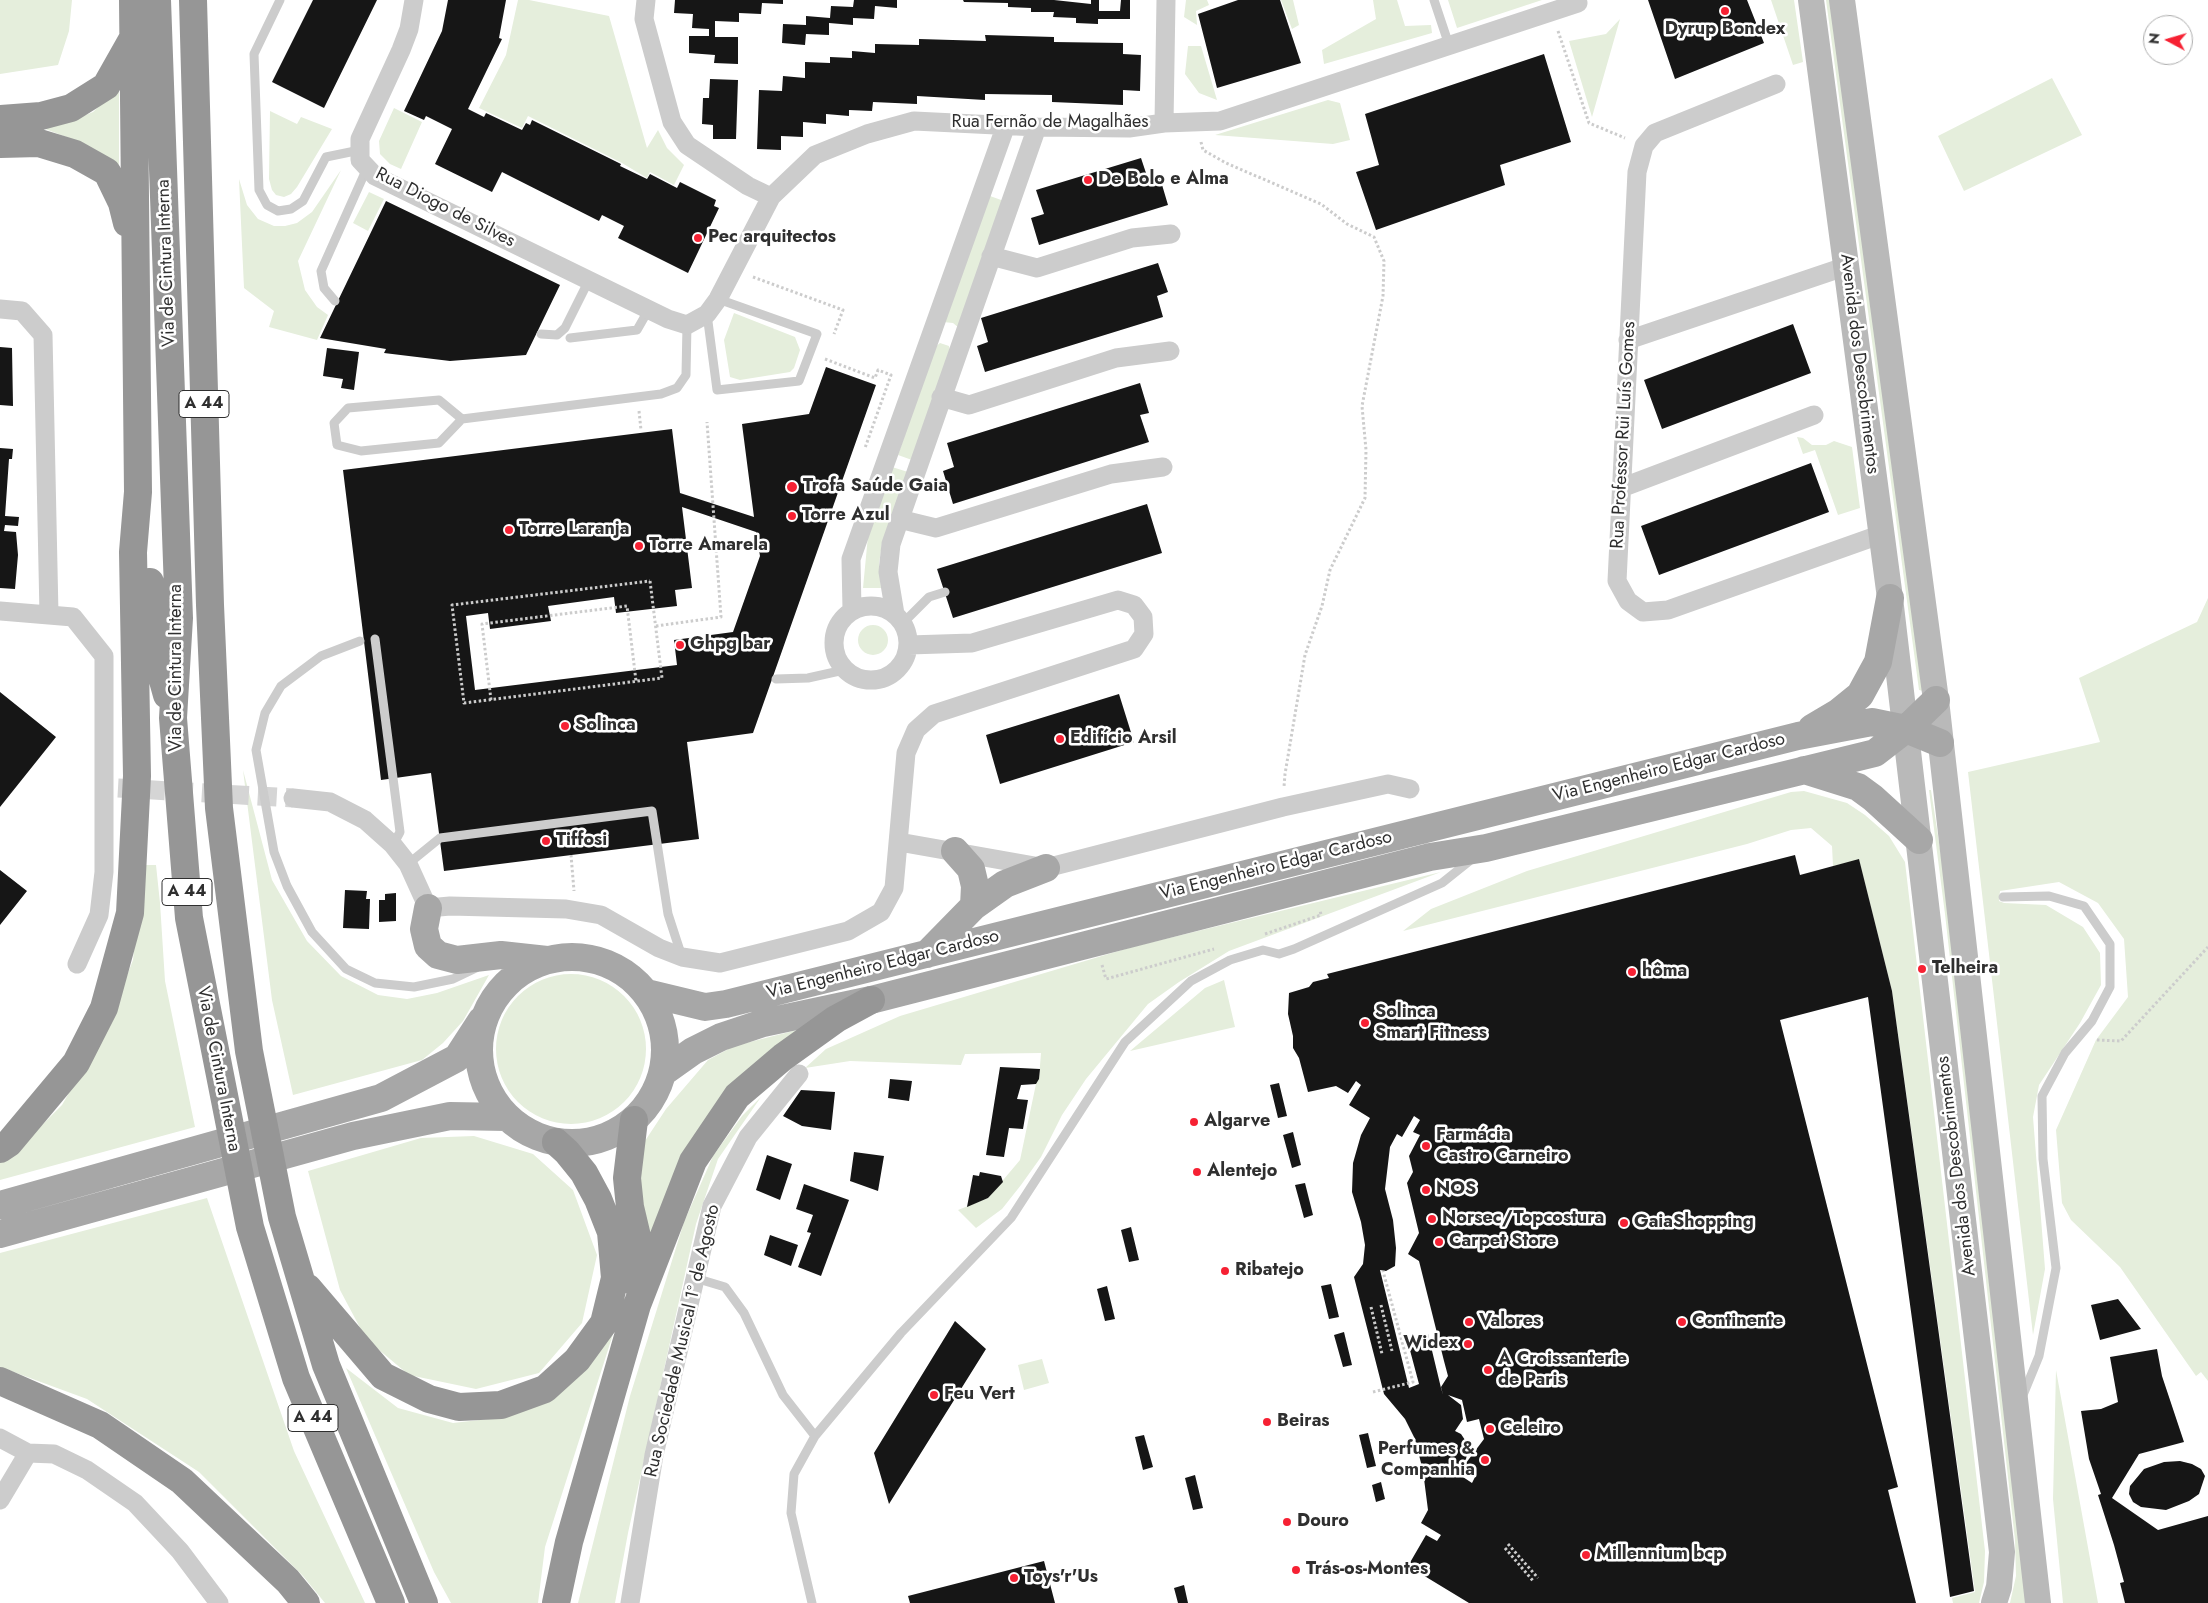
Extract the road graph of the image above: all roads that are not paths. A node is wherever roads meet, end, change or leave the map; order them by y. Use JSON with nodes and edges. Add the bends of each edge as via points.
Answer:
{"nodes":[{"id":1,"x":133,"y":0,"type":"edge"},
{"id":2,"x":157,"y":0,"type":"edge"},
{"id":3,"x":193,"y":0,"type":"edge"},
{"id":4,"x":280,"y":0,"type":"edge"},
{"id":5,"x":414,"y":0,"type":"edge"},
{"id":6,"x":646,"y":0,"type":"edge"},
{"id":7,"x":1166,"y":0,"type":"edge"},
{"id":8,"x":1434,"y":0,"type":"edge"},
{"id":9,"x":1811,"y":0,"type":"edge"},
{"id":10,"x":1842,"y":0,"type":"edge"},
{"id":11,"x":1578,"y":3,"type":"dead end"},
{"id":12,"x":133,"y":39,"type":"junction"},
{"id":13,"x":1449,"y":46,"type":"junction"},
{"id":14,"x":1776,"y":84,"type":"dead end"},
{"id":15,"x":0,"y":119,"type":"edge"},
{"id":16,"x":1164,"y":123,"type":"junction"},
{"id":17,"x":1006,"y":125,"type":"junction"},
{"id":18,"x":1037,"y":127,"type":"junction"},
{"id":19,"x":0,"y":144,"type":"edge"},
{"id":20,"x":360,"y":150,"type":"junction"},
{"id":21,"x":367,"y":168,"type":"junction"},
{"id":22,"x":771,"y":197,"type":"junction"},
{"id":23,"x":1171,"y":234,"type":"dead end"},
{"id":24,"x":134,"y":249,"type":"junction"},
{"id":25,"x":991,"y":256,"type":"junction"},
{"id":26,"x":1847,"y":266,"type":"junction"},
{"id":27,"x":589,"y":280,"type":"junction"},
{"id":28,"x":335,"y":301,"type":"dead end"},
{"id":29,"x":713,"y":306,"type":"junction"},
{"id":30,"x":0,"y":309,"type":"edge"},
{"id":31,"x":649,"y":309,"type":"junction"},
{"id":32,"x":686,"y":325,"type":"junction"},
{"id":33,"x":932,"y":332,"type":"junction"},
{"id":34,"x":541,"y":334,"type":"dead end"},
{"id":35,"x":570,"y":338,"type":"dead end"},
{"id":36,"x":1628,"y":340,"type":"junction"},
{"id":37,"x":961,"y":342,"type":"junction"},
{"id":38,"x":1170,"y":351,"type":"dead end"},
{"id":39,"x":941,"y":397,"type":"junction"},
{"id":40,"x":1814,"y":415,"type":"dead end"},
{"id":41,"x":462,"y":419,"type":"junction"},
{"id":42,"x":1163,"y":467,"type":"dead end"},
{"id":43,"x":1621,"y":488,"type":"junction"},
{"id":44,"x":138,"y":492,"type":"junction"},
{"id":45,"x":899,"y":519,"type":"junction"},
{"id":46,"x":1882,"y":534,"type":"junction"},
{"id":47,"x":945,"y":592,"type":"dead end"},
{"id":48,"x":1890,"y":598,"type":"junction"},
{"id":49,"x":852,"y":610,"type":"junction"},
{"id":50,"x":0,"y":611,"type":"edge"},
{"id":51,"x":49,"y":614,"type":"junction"},
{"id":52,"x":899,"y":618,"type":"junction"},
{"id":53,"x":375,"y":639,"type":"dead end"},
{"id":54,"x":360,"y":641,"type":"dead end"},
{"id":55,"x":909,"y":645,"type":"junction"},
{"id":56,"x":844,"y":670,"type":"junction"},
{"id":57,"x":776,"y":679,"type":"dead end"},
{"id":58,"x":1936,"y":700,"type":"junction"},
{"id":59,"x":173,"y":718,"type":"junction"},
{"id":60,"x":1906,"y":729,"type":"junction"},
{"id":61,"x":1798,"y":736,"type":"junction"},
{"id":62,"x":1940,"y":743,"type":"junction"},
{"id":63,"x":1802,"y":769,"type":"junction"},
{"id":64,"x":1410,"y":789,"type":"dead end"},
{"id":65,"x":293,"y":798,"type":"tunnel mouth"},
{"id":66,"x":1919,"y":840,"type":"junction"},
{"id":67,"x":899,"y":842,"type":"junction"},
{"id":68,"x":392,"y":845,"type":"junction"},
{"id":69,"x":1486,"y":848,"type":"junction"},
{"id":70,"x":955,"y":851,"type":"junction"},
{"id":71,"x":408,"y":864,"type":"junction"},
{"id":72,"x":1046,"y":868,"type":"junction"},
{"id":73,"x":2003,"y":897,"type":"dead end"},
{"id":74,"x":974,"y":906,"type":"junction"},
{"id":75,"x":428,"y":908,"type":"junction"},
{"id":76,"x":927,"y":954,"type":"junction"},
{"id":77,"x":501,"y":955,"type":"junction"},
{"id":78,"x":682,"y":957,"type":"junction"},
{"id":79,"x":547,"y":960,"type":"junction"},
{"id":80,"x":77,"y":964,"type":"dead end"},
{"id":81,"x":646,"y":994,"type":"junction"},
{"id":82,"x":871,"y":1000,"type":"junction"},
{"id":83,"x":486,"y":1014,"type":"junction"},
{"id":84,"x":662,"y":1073,"type":"junction"},
{"id":85,"x":799,"y":1074,"type":"dead end"},
{"id":86,"x":507,"y":1117,"type":"junction"},
{"id":87,"x":634,"y":1120,"type":"junction"},
{"id":88,"x":556,"y":1142,"type":"junction"},
{"id":89,"x":0,"y":1149,"type":"edge"},
{"id":90,"x":0,"y":1205,"type":"edge"},
{"id":91,"x":0,"y":1234,"type":"edge"},
{"id":92,"x":695,"y":1278,"type":"junction"},
{"id":93,"x":303,"y":1281,"type":"junction"},
{"id":94,"x":637,"y":1305,"type":"junction"},
{"id":95,"x":0,"y":1381,"type":"edge"},
{"id":96,"x":2017,"y":1409,"type":"junction"},
{"id":97,"x":815,"y":1436,"type":"junction"},
{"id":98,"x":0,"y":1438,"type":"edge"},
{"id":99,"x":28,"y":1453,"type":"junction"},
{"id":100,"x":0,"y":1500,"type":"edge"},
{"id":101,"x":219,"y":1603,"type":"edge"},
{"id":102,"x":306,"y":1603,"type":"edge"},
{"id":103,"x":391,"y":1603,"type":"edge"},
{"id":104,"x":424,"y":1603,"type":"edge"},
{"id":105,"x":556,"y":1603,"type":"edge"},
{"id":106,"x":630,"y":1603,"type":"edge"},
{"id":107,"x":812,"y":1603,"type":"edge"},
{"id":108,"x":1994,"y":1603,"type":"edge"},
{"id":109,"x":2038,"y":1603,"type":"edge"}],
"edges":[{"from":1,"to":12,"type":"highway"},
{"from":2,"to":59,"type":"highway","name":"Via de Cintura Interna","number":"A 44","via":[[179,618]]},
{"from":3,"to":93,"type":"highway","name":"Via de Cintura Interna","number":"A 44","via":[[219,808],[249,1051],[282,1217]]},
{"from":4,"to":20,"type":"lane","via":[[254,54],[259,190],[267,205],[278,211],[291,209],[303,201],[326,157]]},
{"from":5,"to":20,"type":"street","name":"Rua Diogo de Silves","via":[[409,29],[360,139]]},
{"from":6,"to":22,"type":"street","via":[[644,19],[672,122],[677,130],[687,145],[748,186]]},
{"from":7,"to":16,"type":"street"},
{"from":8,"to":13,"type":"lane"},
{"from":9,"to":26,"type":"main road","name":"Avenida dos Descobrimentos"},
{"from":10,"to":58,"type":"main road","name":"Avenida dos Descobrimentos"},
{"from":11,"to":13,"type":"street","name":"Rua Fernão de Magalhães"},
{"from":12,"to":15,"type":"highway","via":[[106,86],[72,108],[41,116]]},
{"from":12,"to":24,"type":"highway"},
{"from":13,"to":16,"type":"street","name":"Rua Fernão de Magalhães","via":[[1220,121]]},
{"from":14,"to":36,"type":"street","name":"Rua Professor Rui Luís Gomes","via":[[1655,133],[1644,146],[1637,172]]},
{"from":16,"to":18,"type":"street","name":"Rua Fernão de Magalhães","via":[[1129,128]]},
{"from":17,"to":18,"type":"street","name":"Rua Fernão de Magalhães"},
{"from":17,"to":22,"type":"street","name":"Rua Fernão de Magalhães","via":[[914,122],[866,134],[815,156]]},
{"from":17,"to":33,"type":"street"},
{"from":18,"to":25,"type":"street"},
{"from":19,"to":24,"type":"highway","via":[[39,143],[76,154],[106,172],[122,203]]},
{"from":20,"to":21,"type":"street","name":"Rua Diogo de Silves","via":[[360,160]]},
{"from":21,"to":27,"type":"street","name":"Rua Diogo de Silves","via":[[375,176]]},
{"from":21,"to":28,"type":"lane","via":[[321,271],[324,288]]},
{"from":22,"to":29,"type":"street","name":"Rua Fernão de Magalhães"},
{"from":23,"to":25,"type":"street","via":[[1132,238],[1037,268]]},
{"from":24,"to":44,"type":"highway"},
{"from":25,"to":37,"type":"street"},
{"from":26,"to":36,"type":"street"},
{"from":26,"to":46,"type":"main road","name":"Avenida dos Descobrimentos"},
{"from":27,"to":31,"type":"street","name":"Rua Diogo de Silves"},
{"from":27,"to":34,"type":"lane","via":[[565,328],[556,335]]},
{"from":29,"to":29,"type":"lane","via":[[717,390],[799,381],[817,334]]},
{"from":29,"to":32,"type":"street"},
{"from":30,"to":51,"type":"street","via":[[22,311],[43,335]]},
{"from":31,"to":32,"type":"street","name":"Rua Diogo de Silves"},
{"from":31,"to":35,"type":"lane","via":[[637,330]]},
{"from":32,"to":41,"type":"lane","via":[[686,375],[677,388],[661,394]]},
{"from":33,"to":37,"type":"street","via":[[950,333]]},
{"from":33,"to":49,"type":"street","via":[[851,559]]},
{"from":36,"to":43,"type":"street","name":"Rua Professor Rui Luís Gomes"},
{"from":37,"to":39,"type":"street"},
{"from":38,"to":39,"type":"street","via":[[1116,358],[968,404]]},
{"from":39,"to":45,"type":"street"},
{"from":40,"to":43,"type":"street"},
{"from":41,"to":41,"type":"lane","via":[[438,400],[348,408],[334,424],[337,445],[361,452],[439,443]]},
{"from":42,"to":45,"type":"street","via":[[1111,474],[936,528]]},
{"from":43,"to":46,"type":"street","name":"Rua Professor Rui Luís Gomes","via":[[1617,581],[1628,601],[1643,612],[1668,610]]},
{"from":44,"to":59,"type":"highway","via":[[157,659]]},
{"from":44,"to":89,"type":"highway","via":[[133,552],[138,776],[130,913],[104,1008],[76,1063],[9,1143]]},
{"from":45,"to":52,"type":"street","via":[[890,544],[888,572]]},
{"from":46,"to":48,"type":"main road","name":"Avenida dos Descobrimentos"},
{"from":47,"to":52,"type":"lane","via":[[929,597]]},
{"from":48,"to":60,"type":"main road","name":"Avenida dos Descobrimentos"},
{"from":48,"to":61,"type":"main road","via":[[1878,662],[1860,695],[1839,712]]},
{"from":49,"to":52,"type":"street","via":[[873,605],[885,608]]},
{"from":49,"to":56,"type":"street","via":[[837,627],[834,638],[837,660]]},
{"from":50,"to":51,"type":"street"},
{"from":51,"to":80,"type":"street","via":[[73,617],[104,656],[111,788],[104,872],[99,915]]},
{"from":52,"to":55,"type":"street","via":[[908,634]]},
{"from":53,"to":68,"type":"lane","via":[[400,832]]},
{"from":54,"to":77,"type":"lane","via":[[322,656],[281,686],[265,713],[256,750],[274,852],[286,886],[312,932],[346,969],[375,983],[414,987],[453,980]]},
{"from":55,"to":56,"type":"street","via":[[906,657],[890,676],[866,680]]},
{"from":55,"to":67,"type":"street","via":[[972,643],[1118,600],[1134,605],[1143,617],[1144,634],[1134,648],[934,714],[916,730],[906,753]]},
{"from":56,"to":57,"type":"lane","via":[[808,678]]},
{"from":58,"to":60,"type":"main road"},
{"from":58,"to":62,"type":"main road","name":"Avenida dos Descobrimentos"},
{"from":59,"to":103,"type":"highway","name":"Via de Cintura Interna","number":"A 44","via":[[189,918],[250,1227],[296,1378]]},
{"from":60,"to":61,"type":"main road","name":"Via Engenheiro Edgar Cardoso","via":[[1872,722]]},
{"from":60,"to":62,"type":"main road"},
{"from":60,"to":63,"type":"main road","name":"Via Engenheiro Edgar Cardoso","via":[[1875,753]]},
{"from":60,"to":66,"type":"main road","name":"Avenida dos Descobrimentos"},
{"from":61,"to":76,"type":"main road","name":"Via Engenheiro Edgar Cardoso"},
{"from":62,"to":96,"type":"main road","name":"Avenida dos Descobrimentos"},
{"from":63,"to":66,"type":"main road","via":[[1858,787]]},
{"from":63,"to":69,"type":"main road","name":"Via Engenheiro Edgar Cardoso"},
{"from":64,"to":72,"type":"street","via":[[1388,784],[1283,807]]},
{"from":65,"to":68,"type":"street","via":[[330,802],[365,820]]},
{"from":66,"to":108,"type":"main road","name":"Avenida dos Descobrimentos","via":[[2002,1552]]},
{"from":67,"to":70,"type":"street"},
{"from":67,"to":78,"type":"street","via":[[894,888],[881,912],[848,931],[720,964]]},
{"from":68,"to":71,"type":"street"},
{"from":69,"to":82,"type":"main road","name":"Via Engenheiro Edgar Cardoso","via":[[1420,859]]},
{"from":69,"to":97,"type":"lane","via":[[1442,883],[1294,949],[1279,954],[1263,950],[1254,952],[1230,960],[1191,981],[1125,1042],[1011,1218],[901,1334]]},
{"from":70,"to":72,"type":"street"},
{"from":70,"to":74,"type":"main road","via":[[971,870],[975,886]]},
{"from":71,"to":75,"type":"street"},
{"from":71,"to":78,"type":"lane","via":[[440,838],[652,811],[668,914]]},
{"from":72,"to":74,"type":"main road","via":[[1005,884]]},
{"from":73,"to":96,"type":"lane","via":[[2049,896],[2084,906],[2110,944],[2110,987],[2092,1021],[2065,1053],[2042,1096],[2043,1158],[2056,1268],[2039,1356]]},
{"from":74,"to":76,"type":"main road"},
{"from":75,"to":77,"type":"main road","via":[[424,929],[428,946],[438,955],[457,960]]},
{"from":75,"to":78,"type":"street","via":[[566,909],[601,915],[659,948]]},
{"from":76,"to":81,"type":"main road","name":"Via Engenheiro Edgar Cardoso","via":[[705,1007]]},
{"from":77,"to":79,"type":"main road"},
{"from":79,"to":81,"type":"main road","via":[[574,956],[602,961],[627,974]]},
{"from":79,"to":83,"type":"main road","via":[[522,971],[501,990]]},
{"from":81,"to":84,"type":"main road","via":[[662,1027],[665,1045]]},
{"from":82,"to":84,"type":"main road","name":"Via Engenheiro Edgar Cardoso","via":[[763,1022],[693,1051]]},
{"from":82,"to":94,"type":"highway","via":[[783,1056],[737,1096],[693,1161]]},
{"from":83,"to":86,"type":"main road","via":[[479,1041],[481,1068],[490,1094]]},
{"from":83,"to":90,"type":"main road","via":[[457,1058],[381,1098]]},
{"from":84,"to":87,"type":"main road","via":[[652,1099]]},
{"from":85,"to":92,"type":"street","name":"Rua Sociedade Musical 1º de Agosto","via":[[748,1137],[712,1206]]},
{"from":86,"to":88,"type":"main road","via":[[530,1133]]},
{"from":86,"to":91,"type":"main road","via":[[450,1116],[353,1136]]},
{"from":87,"to":88,"type":"main road","via":[[602,1138],[584,1143]]},
{"from":87,"to":94,"type":"highway","via":[[627,1178],[639,1245]]},
{"from":88,"to":93,"type":"highway","via":[[584,1173],[598,1199],[611,1232],[615,1278],[604,1323],[577,1360],[545,1390],[500,1405],[459,1406],[429,1399],[384,1376]]},
{"from":92,"to":97,"type":"lane","via":[[725,1287],[744,1314],[783,1395]]},
{"from":92,"to":106,"type":"street","name":"Rua Sociedade Musical 1º de Agosto","via":[[654,1455]]},
{"from":93,"to":104,"type":"highway","name":"Via de Cintura Interna","number":"A 44","via":[[326,1365]]},
{"from":94,"to":105,"type":"highway","via":[[569,1542]]},
{"from":95,"to":102,"type":"highway","via":[[100,1424],[182,1481],[288,1581]]},
{"from":96,"to":109,"type":"main road","name":"Avenida dos Descobrimentos"},
{"from":97,"to":107,"type":"lane","via":[[794,1474],[791,1513]]},
{"from":98,"to":99,"type":"street"},
{"from":99,"to":100,"type":"street"},
{"from":99,"to":101,"type":"street","via":[[54,1454],[87,1470],[135,1503],[180,1551]]}]}
